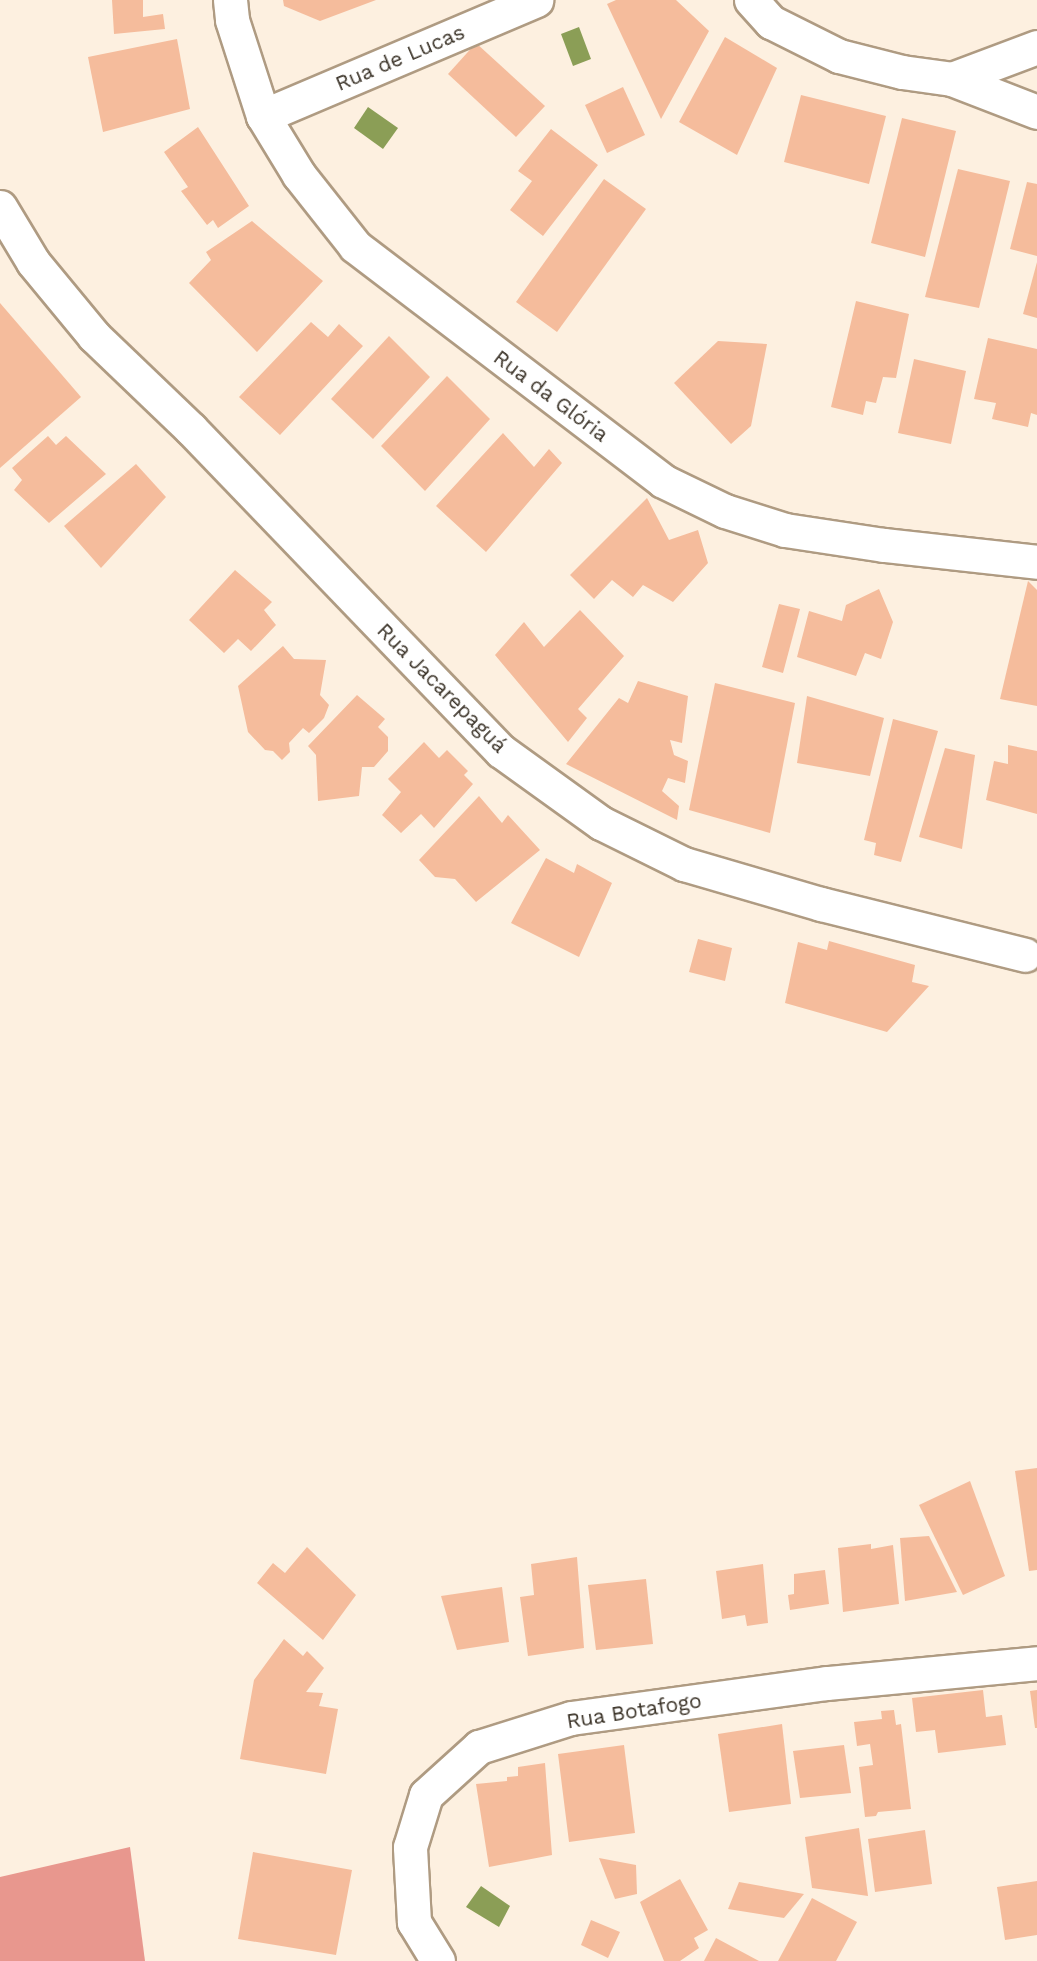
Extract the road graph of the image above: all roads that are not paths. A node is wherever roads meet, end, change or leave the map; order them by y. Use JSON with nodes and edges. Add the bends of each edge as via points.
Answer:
{"nodes":[{"id":1,"x":230,"y":0,"type":"edge"},
{"id":2,"x":536,"y":0,"type":"edge"},
{"id":3,"x":751,"y":0,"type":"edge"},
{"id":4,"x":1037,"y":47,"type":"edge"},
{"id":5,"x":952,"y":79,"type":"junction"},
{"id":6,"x":1037,"y":112,"type":"edge"},
{"id":7,"x":263,"y":116,"type":"junction"},
{"id":8,"x":0,"y":207,"type":"edge"},
{"id":9,"x":1037,"y":562,"type":"edge"},
{"id":10,"x":1025,"y":955,"type":"dead end"},
{"id":11,"x":1037,"y":1663,"type":"edge"},
{"id":12,"x":438,"y":1961,"type":"edge"}],
"edges":[{"from":1,"to":7,"type":"street","name":"Rua da Glória","via":[[232,20]]},
{"from":2,"to":7,"type":"street","name":"Rua de Lucas"},
{"from":3,"to":5,"type":"street","via":[[771,22],[839,56]]},
{"from":4,"to":5,"type":"street"},
{"from":5,"to":6,"type":"street"},
{"from":7,"to":9,"type":"street","name":"Rua da Glória","via":[[299,175],[355,246],[663,481],[725,511],[785,530]]},
{"from":8,"to":10,"type":"street","name":"Rua Jacarepaguá","via":[[33,262],[94,336],[191,429],[501,751],[601,823],[684,864]]},
{"from":11,"to":12,"type":"street","name":"Rua Botafogo","via":[[827,1683],[571,1718],[479,1746],[426,1796],[410,1847],[414,1922]]}]}
